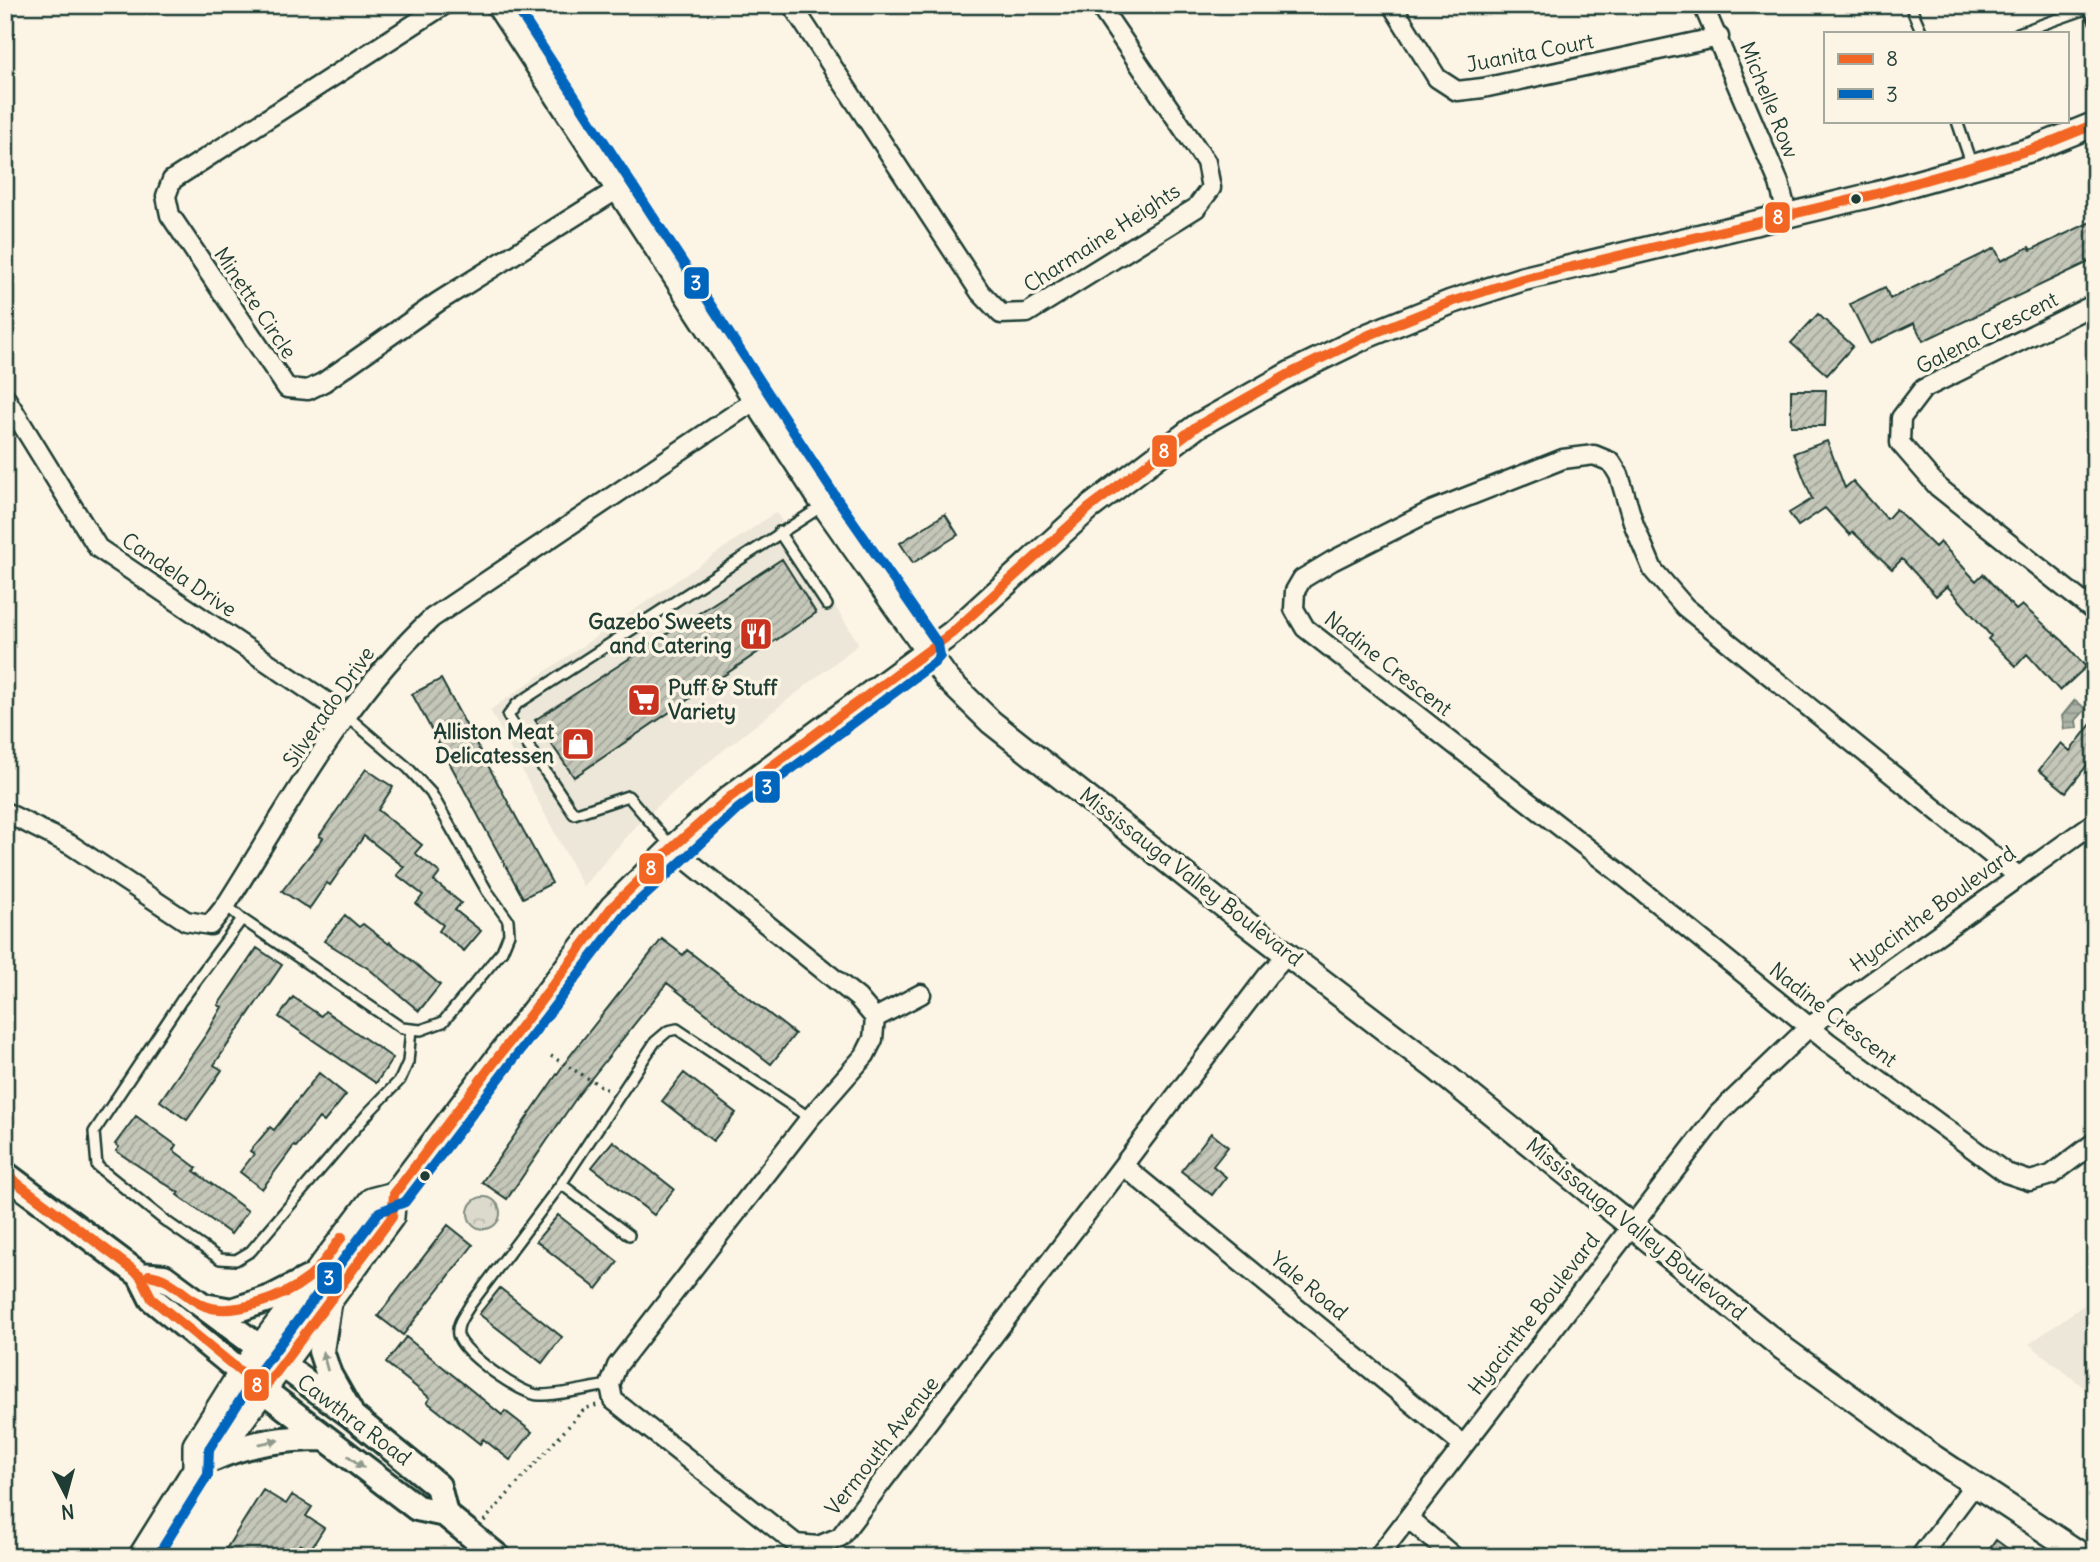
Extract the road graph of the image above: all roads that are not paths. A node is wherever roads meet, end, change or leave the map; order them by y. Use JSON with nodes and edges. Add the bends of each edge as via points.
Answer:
{"nodes":[{"id":1,"x":444,"y":5,"type":"edge"},
{"id":2,"x":498,"y":5,"type":"edge"},
{"id":3,"x":792,"y":5,"type":"edge"},
{"id":4,"x":1099,"y":5,"type":"edge"},
{"id":5,"x":1392,"y":5,"type":"edge"},
{"id":6,"x":1703,"y":5,"type":"edge"},
{"id":7,"x":1910,"y":5,"type":"edge"},
{"id":8,"x":2088,"y":6,"type":"edge"},
{"id":9,"x":2095,"y":20,"type":"edge"},
{"id":10,"x":1922,"y":32,"type":"edge"},
{"id":11,"x":2021,"y":32,"type":"edge"},
{"id":12,"x":1719,"y":37,"type":"junction"},
{"id":13,"x":1956,"y":122,"type":"edge"},
{"id":14,"x":2095,"y":124,"type":"edge"},
{"id":15,"x":1972,"y":167,"type":"junction"},
{"id":16,"x":618,"y":189,"type":"junction"},
{"id":17,"x":1787,"y":214,"type":"junction"},
{"id":18,"x":2095,"y":304,"type":"edge"},
{"id":19,"x":5,"y":397,"type":"edge"},
{"id":20,"x":757,"y":399,"type":"junction"},
{"id":21,"x":824,"y":505,"type":"junction"},
{"id":22,"x":779,"y":532,"type":"junction"},
{"id":23,"x":827,"y":605,"type":"dead end"},
{"id":24,"x":2095,"y":611,"type":"edge"},
{"id":25,"x":926,"y":652,"type":"junction"},
{"id":26,"x":346,"y":715,"type":"junction"},
{"id":27,"x":5,"y":812,"type":"edge"},
{"id":28,"x":2095,"y":822,"type":"edge"},
{"id":29,"x":672,"y":848,"type":"junction"},
{"id":30,"x":2018,"y":876,"type":"junction"},
{"id":31,"x":226,"y":905,"type":"junction"},
{"id":32,"x":242,"y":919,"type":"junction"},
{"id":33,"x":1289,"y":953,"type":"junction"},
{"id":34,"x":921,"y":994,"type":"dead end"},
{"id":35,"x":875,"y":1018,"type":"junction"},
{"id":36,"x":1809,"y":1027,"type":"junction"},
{"id":37,"x":411,"y":1029,"type":"junction"},
{"id":38,"x":810,"y":1118,"type":"junction"},
{"id":39,"x":2095,"y":1142,"type":"edge"},
{"id":40,"x":1125,"y":1167,"type":"junction"},
{"id":41,"x":5,"y":1174,"type":"edge"},
{"id":42,"x":561,"y":1184,"type":"junction"},
{"id":43,"x":394,"y":1194,"type":"junction"},
{"id":44,"x":1631,"y":1225,"type":"junction"},
{"id":45,"x":629,"y":1235,"type":"dead end"},
{"id":46,"x":140,"y":1275,"type":"junction"},
{"id":47,"x":308,"y":1279,"type":"junction"},
{"id":48,"x":329,"y":1300,"type":"junction"},
{"id":49,"x":204,"y":1306,"type":"junction"},
{"id":50,"x":258,"y":1347,"type":"junction"},
{"id":51,"x":281,"y":1364,"type":"junction"},
{"id":52,"x":241,"y":1372,"type":"junction"},
{"id":53,"x":263,"y":1390,"type":"junction"},
{"id":54,"x":611,"y":1393,"type":"junction"},
{"id":55,"x":352,"y":1416,"type":"junction"},
{"id":56,"x":325,"y":1438,"type":"junction"},
{"id":57,"x":1462,"y":1444,"type":"junction"},
{"id":58,"x":204,"y":1463,"type":"junction"},
{"id":59,"x":1974,"y":1485,"type":"junction"},
{"id":60,"x":445,"y":1514,"type":"junction"},
{"id":61,"x":1409,"y":1519,"type":"junction"},
{"id":62,"x":140,"y":1557,"type":"edge"},
{"id":63,"x":498,"y":1557,"type":"edge"},
{"id":64,"x":1378,"y":1557,"type":"edge"},
{"id":65,"x":1454,"y":1557,"type":"edge"},
{"id":66,"x":1920,"y":1557,"type":"edge"},
{"id":67,"x":2085,"y":1557,"type":"edge"}],
"edges":[{"from":1,"to":16,"type":"street","name":"Minette Circle","via":[[172,180],[166,196],[170,215],[287,388],[308,390],[324,383],[439,302]]},
{"from":2,"to":16,"type":"street","name":"Mississauga Valley Boulevard"},
{"from":3,"to":4,"type":"street","name":"Charmaine Heights","via":[[980,292],[1001,314],[1027,313],[1196,208],[1211,188],[1206,162]]},
{"from":5,"to":12,"type":"street","name":"Juanita Court","via":[[1437,78],[1457,91]]},
{"from":6,"to":12,"type":"street","name":"Michelle Row"},
{"from":7,"to":10,"type":"lane"},
{"from":8,"to":9,"type":"lane"},
{"from":8,"to":11,"type":"lane"},
{"from":12,"to":17,"type":"street","name":"Michelle Row","via":[[1779,183]]},
{"from":13,"to":15,"type":"lane"},
{"from":14,"to":15,"type":"street"},
{"from":15,"to":17,"type":"street"},
{"from":16,"to":20,"type":"street","name":"Mississauga Valley Boulevard"},
{"from":17,"to":25,"type":"street","via":[[1522,279],[1369,335],[1291,373],[1183,436],[1089,508]]},
{"from":18,"to":24,"type":"street","name":"Galena Crescent","via":[[1923,389],[1901,418],[1900,443],[1938,487]]},
{"from":19,"to":26,"type":"street","name":"Candela Drive","via":[[99,548]]},
{"from":20,"to":21,"type":"street","name":"Mississauga Valley Boulevard"},
{"from":20,"to":26,"type":"street","name":"Silverado Drive","via":[[432,618],[399,648]]},
{"from":21,"to":22,"type":"lane"},
{"from":21,"to":25,"type":"street","name":"Mississauga Valley Boulevard"},
{"from":22,"to":23,"type":"lane"},
{"from":22,"to":29,"type":"lane","via":[[517,704],[508,716],[574,814],[628,796]]},
{"from":25,"to":29,"type":"street","via":[[730,797]]},
{"from":25,"to":33,"type":"street","name":"Mississauga Valley Boulevard","via":[[991,722]]},
{"from":26,"to":31,"type":"street","name":"Silverado Drive"},
{"from":26,"to":37,"type":"lane","via":[[431,793],[508,920],[509,934],[502,951],[443,1022]]},
{"from":27,"to":31,"type":"street","name":"Silverado Drive","via":[[71,845],[186,921],[210,925]]},
{"from":28,"to":30,"type":"street","name":"Hyacinthe Boulevard"},
{"from":29,"to":35,"type":"street","via":[[858,998]]},
{"from":29,"to":43,"type":"street","via":[[612,907]]},
{"from":30,"to":36,"type":"street","name":"Hyacinthe Boulevard"},
{"from":30,"to":36,"type":"street","name":"Nadine Crescent","via":[[1685,607],[1653,570],[1611,462],[1594,455],[1563,459],[1431,511],[1302,579],[1295,591],[1294,610],[1305,628]]},
{"from":31,"to":32,"type":"lane"},
{"from":32,"to":37,"type":"lane","via":[[402,1028]]},
{"from":32,"to":37,"type":"lane","via":[[94,1132],[97,1166],[220,1259],[236,1260],[251,1251],[400,1080],[408,1062]]},
{"from":33,"to":40,"type":"street","name":"Vermouth Avenue"},
{"from":33,"to":44,"type":"street","name":"Mississauga Valley Boulevard"},
{"from":34,"to":35,"type":"street"},
{"from":35,"to":38,"type":"street","via":[[873,1039],[865,1055]]},
{"from":36,"to":39,"type":"street","name":"Nadine Crescent","via":[[2007,1173],[2030,1181],[2051,1175]]},
{"from":36,"to":44,"type":"street","name":"Hyacinthe Boulevard","via":[[1718,1114]]},
{"from":38,"to":42,"type":"lane","via":[[677,1029],[668,1031],[655,1042]]},
{"from":38,"to":54,"type":"street","via":[[617,1366]]},
{"from":40,"to":54,"type":"street","name":"Vermouth Avenue","via":[[840,1537],[818,1546],[796,1544]]},
{"from":40,"to":57,"type":"street","name":"Yale Road"},
{"from":41,"to":46,"type":"main road","name":"Cawthra Road"},
{"from":42,"to":45,"type":"lane"},
{"from":42,"to":54,"type":"lane","via":[[470,1305],[458,1336],[464,1347],[516,1388],[537,1395]]},
{"from":43,"to":47,"type":"street","via":[[371,1200]]},
{"from":43,"to":48,"type":"street","via":[[392,1217]]},
{"from":44,"to":57,"type":"street","name":"Hyacinthe Boulevard"},
{"from":44,"to":59,"type":"street","name":"Mississauga Valley Boulevard","via":[[1784,1349]]},
{"from":46,"to":49,"type":"main road","name":"Cawthra Road","via":[[164,1277]]},
{"from":46,"to":52,"type":"main road","name":"Cawthra Road","via":[[152,1299]]},
{"from":47,"to":49,"type":"main road","via":[[232,1311]]},
{"from":47,"to":50,"type":"street"},
{"from":48,"to":51,"type":"street"},
{"from":55,"to":48,"type":"main road","one_way":true,"via":[[329,1376],[321,1351]]},
{"from":49,"to":50,"type":"main road","name":"Cawthra Road"},
{"from":50,"to":51,"type":"main road","name":"Cawthra Road"},
{"from":50,"to":52,"type":"street"},
{"from":51,"to":53,"type":"street"},
{"from":51,"to":55,"type":"main road","name":"Cawthra Road"},
{"from":52,"to":53,"type":"main road","name":"Cawthra Road"},
{"from":52,"to":58,"type":"street","via":[[195,1445]]},
{"from":53,"to":56,"type":"main road","name":"Cawthra Road"},
{"from":53,"to":58,"type":"street"},
{"from":55,"to":60,"type":"main road","name":"Cawthra Road","via":[[438,1486]]},
{"from":58,"to":56,"type":"main road","one_way":true,"via":[[237,1448],[285,1438]]},
{"from":56,"to":60,"type":"main road","name":"Cawthra Road","one_way":true,"via":[[417,1508]]},
{"from":57,"to":61,"type":"street","name":"Hyacinthe Boulevard"},
{"from":58,"to":62,"type":"street"},
{"from":59,"to":66,"type":"street"},
{"from":59,"to":67,"type":"street","name":"Mississauga Valley Boulevard"},
{"from":60,"to":63,"type":"main road","name":"Cawthra Road"},
{"from":61,"to":64,"type":"street","name":"Hyacinthe Boulevard"},
{"from":61,"to":65,"type":"street"}]}
